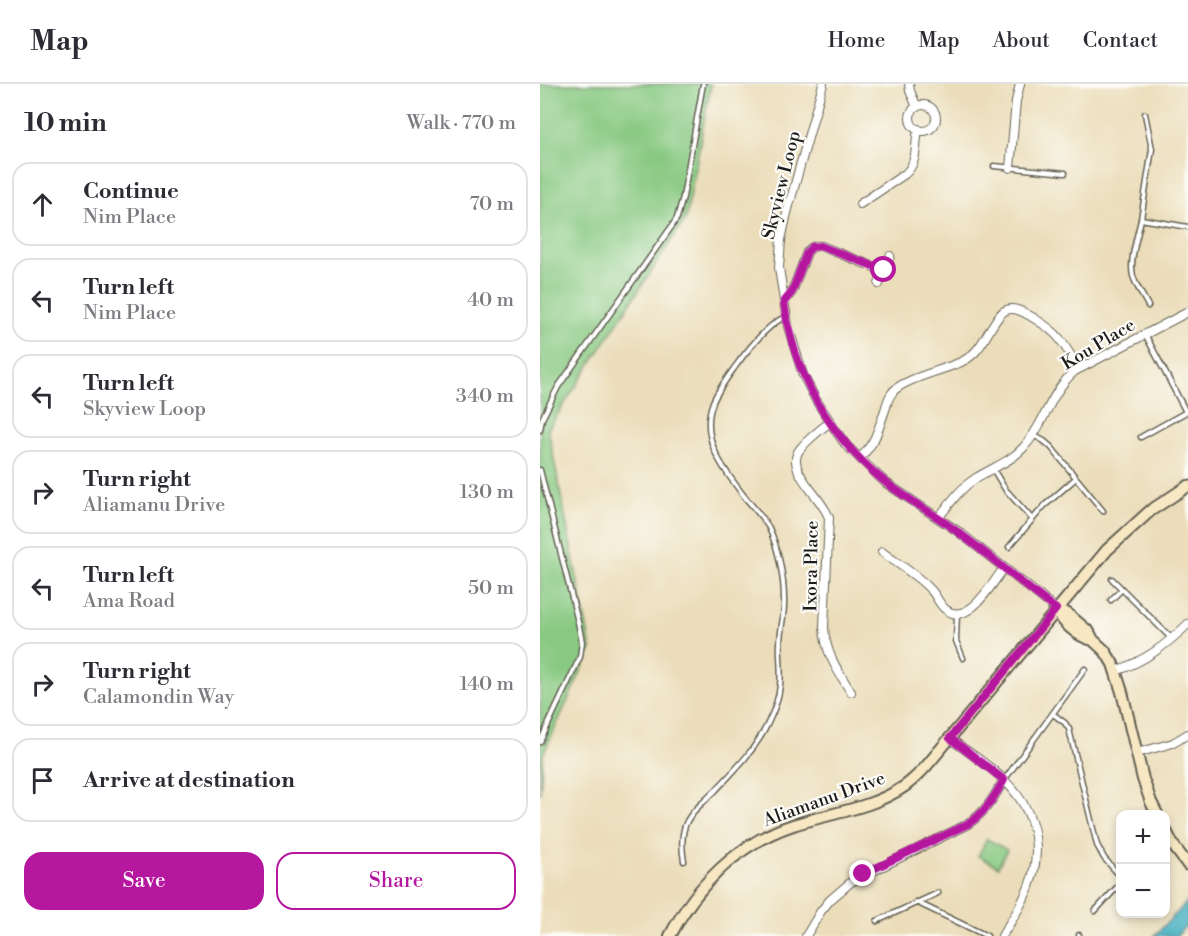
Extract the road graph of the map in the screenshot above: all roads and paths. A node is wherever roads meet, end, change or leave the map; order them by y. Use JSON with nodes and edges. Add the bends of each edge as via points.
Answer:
{"nodes":[{"id":1,"x":703,"y":84,"type":"edge"},
{"id":2,"x":823,"y":84,"type":"edge"},
{"id":3,"x":909,"y":84,"type":"edge"},
{"id":4,"x":1020,"y":84,"type":"edge"},
{"id":5,"x":916,"y":107,"type":"junction"},
{"id":6,"x":1145,"y":114,"type":"dead end"},
{"id":7,"x":918,"y":129,"type":"junction"},
{"id":8,"x":994,"y":166,"type":"dead end"},
{"id":9,"x":1010,"y":168,"type":"junction"},
{"id":10,"x":1065,"y":173,"type":"dead end"},
{"id":11,"x":860,"y":204,"type":"dead end"},
{"id":12,"x":1141,"y":219,"type":"junction"},
{"id":13,"x":1188,"y":227,"type":"edge"},
{"id":14,"x":890,"y":255,"type":"dead end"},
{"id":15,"x":884,"y":270,"type":"junction"},
{"id":16,"x":879,"y":285,"type":"dead end"},
{"id":17,"x":784,"y":302,"type":"junction"},
{"id":18,"x":1148,"y":306,"type":"dead end"},
{"id":19,"x":1188,"y":312,"type":"edge"},
{"id":20,"x":786,"y":316,"type":"junction"},
{"id":21,"x":1145,"y":333,"type":"junction"},
{"id":22,"x":1079,"y":369,"type":"junction"},
{"id":23,"x":1187,"y":411,"type":"edge"},
{"id":24,"x":830,"y":422,"type":"junction"},
{"id":25,"x":540,"y":430,"type":"edge"},
{"id":26,"x":1033,"y":434,"type":"junction"},
{"id":27,"x":1142,"y":437,"type":"dead end"},
{"id":28,"x":860,"y":458,"type":"junction"},
{"id":29,"x":993,"y":468,"type":"junction"},
{"id":30,"x":540,"y":470,"type":"edge"},
{"id":31,"x":1076,"y":478,"type":"junction"},
{"id":32,"x":1188,"y":486,"type":"edge"},
{"id":33,"x":1103,"y":511,"type":"dead end"},
{"id":34,"x":938,"y":518,"type":"junction"},
{"id":35,"x":1032,"y":519,"type":"junction"},
{"id":36,"x":1009,"y":546,"type":"dead end"},
{"id":37,"x":882,"y":552,"type":"dead end"},
{"id":38,"x":1004,"y":568,"type":"junction"},
{"id":39,"x":1112,"y":579,"type":"dead end"},
{"id":40,"x":1122,"y":589,"type":"junction"},
{"id":41,"x":1111,"y":600,"type":"dead end"},
{"id":42,"x":1056,"y":609,"type":"junction"},
{"id":43,"x":957,"y":613,"type":"junction"},
{"id":44,"x":1188,"y":624,"type":"edge"},
{"id":45,"x":1172,"y":639,"type":"junction"},
{"id":46,"x":963,"y":658,"type":"dead end"},
{"id":47,"x":1084,"y":669,"type":"dead end"},
{"id":48,"x":1116,"y":671,"type":"junction"},
{"id":49,"x":851,"y":692,"type":"dead end"},
{"id":50,"x":1053,"y":714,"type":"junction"},
{"id":51,"x":1187,"y":736,"type":"edge"},
{"id":52,"x":950,"y":738,"type":"junction"},
{"id":53,"x":540,"y":742,"type":"edge"},
{"id":54,"x":1137,"y":753,"type":"junction"},
{"id":55,"x":1004,"y":780,"type":"junction"},
{"id":56,"x":1155,"y":810,"type":"edge"},
{"id":57,"x":1170,"y":839,"type":"edge"},
{"id":58,"x":684,"y":861,"type":"dead end"},
{"id":59,"x":1188,"y":865,"type":"edge"},
{"id":60,"x":1116,"y":872,"type":"edge"},
{"id":61,"x":1116,"y":888,"type":"edge"},
{"id":62,"x":938,"y":893,"type":"dead end"},
{"id":63,"x":916,"y":902,"type":"junction"},
{"id":64,"x":1095,"y":911,"type":"dead end"},
{"id":65,"x":877,"y":921,"type":"dead end"},
{"id":66,"x":670,"y":936,"type":"edge"},
{"id":67,"x":806,"y":936,"type":"edge"},
{"id":68,"x":987,"y":936,"type":"edge"},
{"id":69,"x":1002,"y":936,"type":"edge"}],
"edges":[{"from":1,"to":25,"type":"lane","via":[[677,218],[558,387]]},
{"from":2,"to":17,"type":"street","name":"Skyview Loop","via":[[781,240],[779,268]]},
{"from":3,"to":5,"type":"street"},
{"from":4,"to":9,"type":"street"},
{"from":5,"to":7,"type":"street","via":[[910,117]]},
{"from":5,"to":7,"type":"street","via":[[930,106],[936,117],[931,128]]},
{"from":6,"to":12,"type":"lane","via":[[1152,149]]},
{"from":7,"to":11,"type":"street","via":[[910,169]]},
{"from":8,"to":9,"type":"lane"},
{"from":9,"to":10,"type":"lane"},
{"from":12,"to":13,"type":"lane"},
{"from":12,"to":18,"type":"lane","via":[[1132,272]]},
{"from":14,"to":15,"type":"street"},
{"from":15,"to":16,"type":"street"},
{"from":15,"to":17,"type":"street","via":[[814,246],[807,252],[792,292]]},
{"from":17,"to":20,"type":"street","name":"Skyview Loop"},
{"from":19,"to":21,"type":"street","name":"Kou Place"},
{"from":20,"to":24,"type":"street","name":"Skyview Loop","via":[[801,369]]},
{"from":20,"to":58,"type":"lane","via":[[748,349],[723,383],[708,422],[709,438],[721,463],[759,513],[775,546],[785,601],[780,685],[761,738],[692,813],[684,828]]},
{"from":21,"to":22,"type":"street","name":"Kou Place"},
{"from":21,"to":23,"type":"lane"},
{"from":22,"to":26,"type":"street","name":"Kou Place","via":[[1057,391]]},
{"from":22,"to":28,"type":"street","via":[[1048,328],[1018,310],[1005,311],[969,358],[895,388],[870,449]]},
{"from":23,"to":27,"type":"lane"},
{"from":24,"to":28,"type":"street","name":"Skyview Loop"},
{"from":24,"to":49,"type":"street","name":"Ixora Place","via":[[801,449],[796,464],[829,518],[825,641]]},
{"from":26,"to":29,"type":"street","name":"Kou Place","via":[[1018,452]]},
{"from":26,"to":31,"type":"lane","via":[[1048,443]]},
{"from":28,"to":34,"type":"street","name":"Skyview Loop","via":[[886,483]]},
{"from":29,"to":34,"type":"street","name":"Kou Place","via":[[967,485]]},
{"from":29,"to":35,"type":"lane","via":[[1002,485]]},
{"from":30,"to":53,"type":"lane","via":[[582,642],[579,657]]},
{"from":31,"to":33,"type":"lane"},
{"from":31,"to":35,"type":"lane"},
{"from":32,"to":42,"type":"street","name":"Aliamanu Drive","via":[[1150,511],[1107,550]]},
{"from":34,"to":38,"type":"street","name":"Skyview Loop"},
{"from":35,"to":36,"type":"lane"},
{"from":37,"to":43,"type":"street","via":[[928,587],[945,609]]},
{"from":38,"to":42,"type":"street","name":"Skyview Loop"},
{"from":38,"to":43,"type":"street","via":[[974,607]]},
{"from":39,"to":40,"type":"lane"},
{"from":40,"to":41,"type":"lane"},
{"from":40,"to":45,"type":"lane"},
{"from":42,"to":48,"type":"street","via":[[1089,632],[1110,657]]},
{"from":42,"to":52,"type":"street","name":"Aliamanu Drive"},
{"from":43,"to":46,"type":"lane","via":[[956,641]]},
{"from":44,"to":45,"type":"street"},
{"from":45,"to":48,"type":"street","via":[[1136,664]]},
{"from":47,"to":50,"type":"lane"},
{"from":48,"to":54,"type":"street"},
{"from":50,"to":55,"type":"lane"},
{"from":50,"to":60,"type":"lane","via":[[1068,729],[1097,845]]},
{"from":51,"to":54,"type":"street","via":[[1167,746]]},
{"from":52,"to":55,"type":"street"},
{"from":52,"to":66,"type":"street","name":"Aliamanu Drive","via":[[898,790],[871,803],[777,831],[731,859],[687,907]]},
{"from":54,"to":56,"type":"street"},
{"from":55,"to":67,"type":"street","via":[[977,818],[863,874],[840,890],[820,911]]},
{"from":55,"to":69,"type":"street","via":[[1027,808],[1036,855],[1024,899]]},
{"from":57,"to":59,"type":"street"},
{"from":61,"to":64,"type":"lane"},
{"from":62,"to":63,"type":"lane"},
{"from":63,"to":65,"type":"lane"},
{"from":63,"to":68,"type":"lane"}]}
